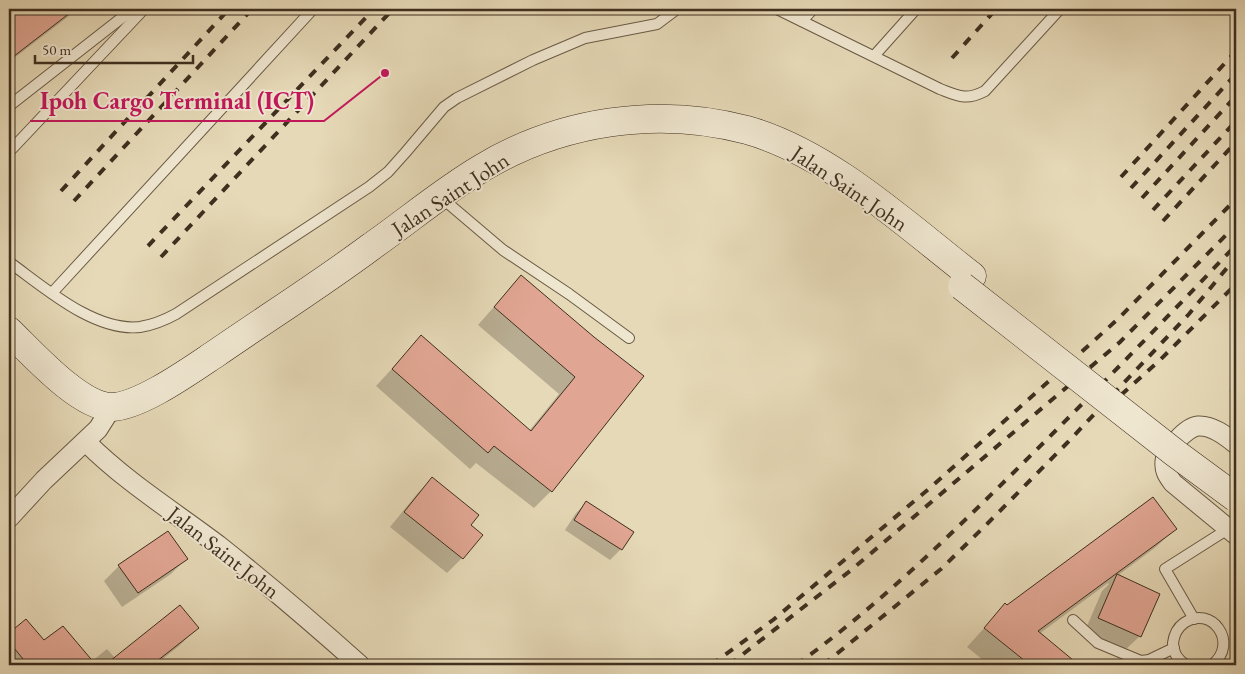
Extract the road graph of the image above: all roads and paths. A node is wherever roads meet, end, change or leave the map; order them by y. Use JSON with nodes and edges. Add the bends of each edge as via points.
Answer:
{"nodes":[{"id":1,"x":133,"y":9,"type":"edge"},
{"id":2,"x":144,"y":9,"type":"edge"},
{"id":3,"x":313,"y":9,"type":"edge"},
{"id":4,"x":677,"y":9,"type":"edge"},
{"id":5,"x":777,"y":9,"type":"edge"},
{"id":6,"x":813,"y":9,"type":"edge"},
{"id":7,"x":916,"y":9,"type":"edge"},
{"id":8,"x":1060,"y":9,"type":"edge"},
{"id":9,"x":802,"y":21,"type":"junction"},
{"id":10,"x":874,"y":56,"type":"junction"},
{"id":11,"x":9,"y":106,"type":"edge"},
{"id":12,"x":9,"y":152,"type":"edge"},
{"id":13,"x":450,"y":205,"type":"junction"},
{"id":14,"x":9,"y":262,"type":"edge"},
{"id":15,"x":967,"y":281,"type":"junction"},
{"id":16,"x":52,"y":293,"type":"junction"},
{"id":17,"x":9,"y":331,"type":"edge"},
{"id":18,"x":629,"y":338,"type":"dead end"},
{"id":19,"x":9,"y":349,"type":"edge"},
{"id":20,"x":109,"y":413,"type":"junction"},
{"id":21,"x":86,"y":442,"type":"junction"},
{"id":22,"x":1236,"y":444,"type":"edge"},
{"id":23,"x":1236,"y":484,"type":"edge"},
{"id":24,"x":1236,"y":498,"type":"edge"},
{"id":25,"x":9,"y":518,"type":"edge"},
{"id":26,"x":1232,"y":532,"type":"edge"},
{"id":27,"x":1194,"y":618,"type":"junction"},
{"id":28,"x":1073,"y":620,"type":"dead end"},
{"id":29,"x":1174,"y":648,"type":"junction"},
{"id":30,"x":1141,"y":663,"type":"edge"},
{"id":31,"x":360,"y":665,"type":"edge"},
{"id":32,"x":1186,"y":665,"type":"edge"},
{"id":33,"x":1212,"y":665,"type":"edge"}],
"edges":[{"from":1,"to":11,"type":"lane"},
{"from":2,"to":12,"type":"lane"},
{"from":3,"to":16,"type":"lane"},
{"from":4,"to":16,"type":"lane","via":[[658,24],[585,38],[457,98],[444,107],[400,159],[369,187],[159,322],[140,327],[108,324]]},
{"from":5,"to":9,"type":"lane"},
{"from":6,"to":9,"type":"lane"},
{"from":7,"to":10,"type":"lane"},
{"from":8,"to":10,"type":"lane","via":[[985,91],[974,97],[958,96],[940,89]]},
{"from":9,"to":10,"type":"lane"},
{"from":13,"to":15,"type":"street","name":"Jalan Saint John","via":[[517,162],[553,148],[612,134],[682,131],[711,134],[745,142],[814,173]]},
{"from":13,"to":18,"type":"lane","via":[[503,250]]},
{"from":13,"to":20,"type":"street","name":"Jalan Saint John","via":[[322,298],[181,388],[122,417]]},
{"from":14,"to":16,"type":"lane"},
{"from":15,"to":20,"type":"street","name":"Jalan Saint John","via":[[848,181],[787,144],[748,130],[713,123],[645,118],[610,123],[540,140],[484,167],[177,380]]},
{"from":15,"to":23,"type":"street","name":"Jalan Saint John"},
{"from":15,"to":24,"type":"street","name":"Jalan Saint John","bridge":true},
{"from":17,"to":20,"type":"street","via":[[76,392]]},
{"from":19,"to":20,"type":"street","name":"Jalan Saint John","via":[[52,390],[83,412]]},
{"from":20,"to":21,"type":"street"},
{"from":21,"to":25,"type":"street"},
{"from":21,"to":31,"type":"street","name":"Jalan Saint John","via":[[130,482],[268,585]]},
{"from":22,"to":26,"type":"street","via":[[1212,428],[1191,428],[1165,456],[1164,464],[1173,483]]},
{"from":26,"to":27,"type":"lane","via":[[1165,569]]},
{"from":27,"to":29,"type":"lane","via":[[1180,626],[1173,640]]},
{"from":27,"to":33,"type":"lane","via":[[1210,621],[1224,639],[1221,655]]},
{"from":28,"to":30,"type":"lane","via":[[1098,643]]},
{"from":29,"to":30,"type":"lane"},
{"from":29,"to":32,"type":"lane"}]}
